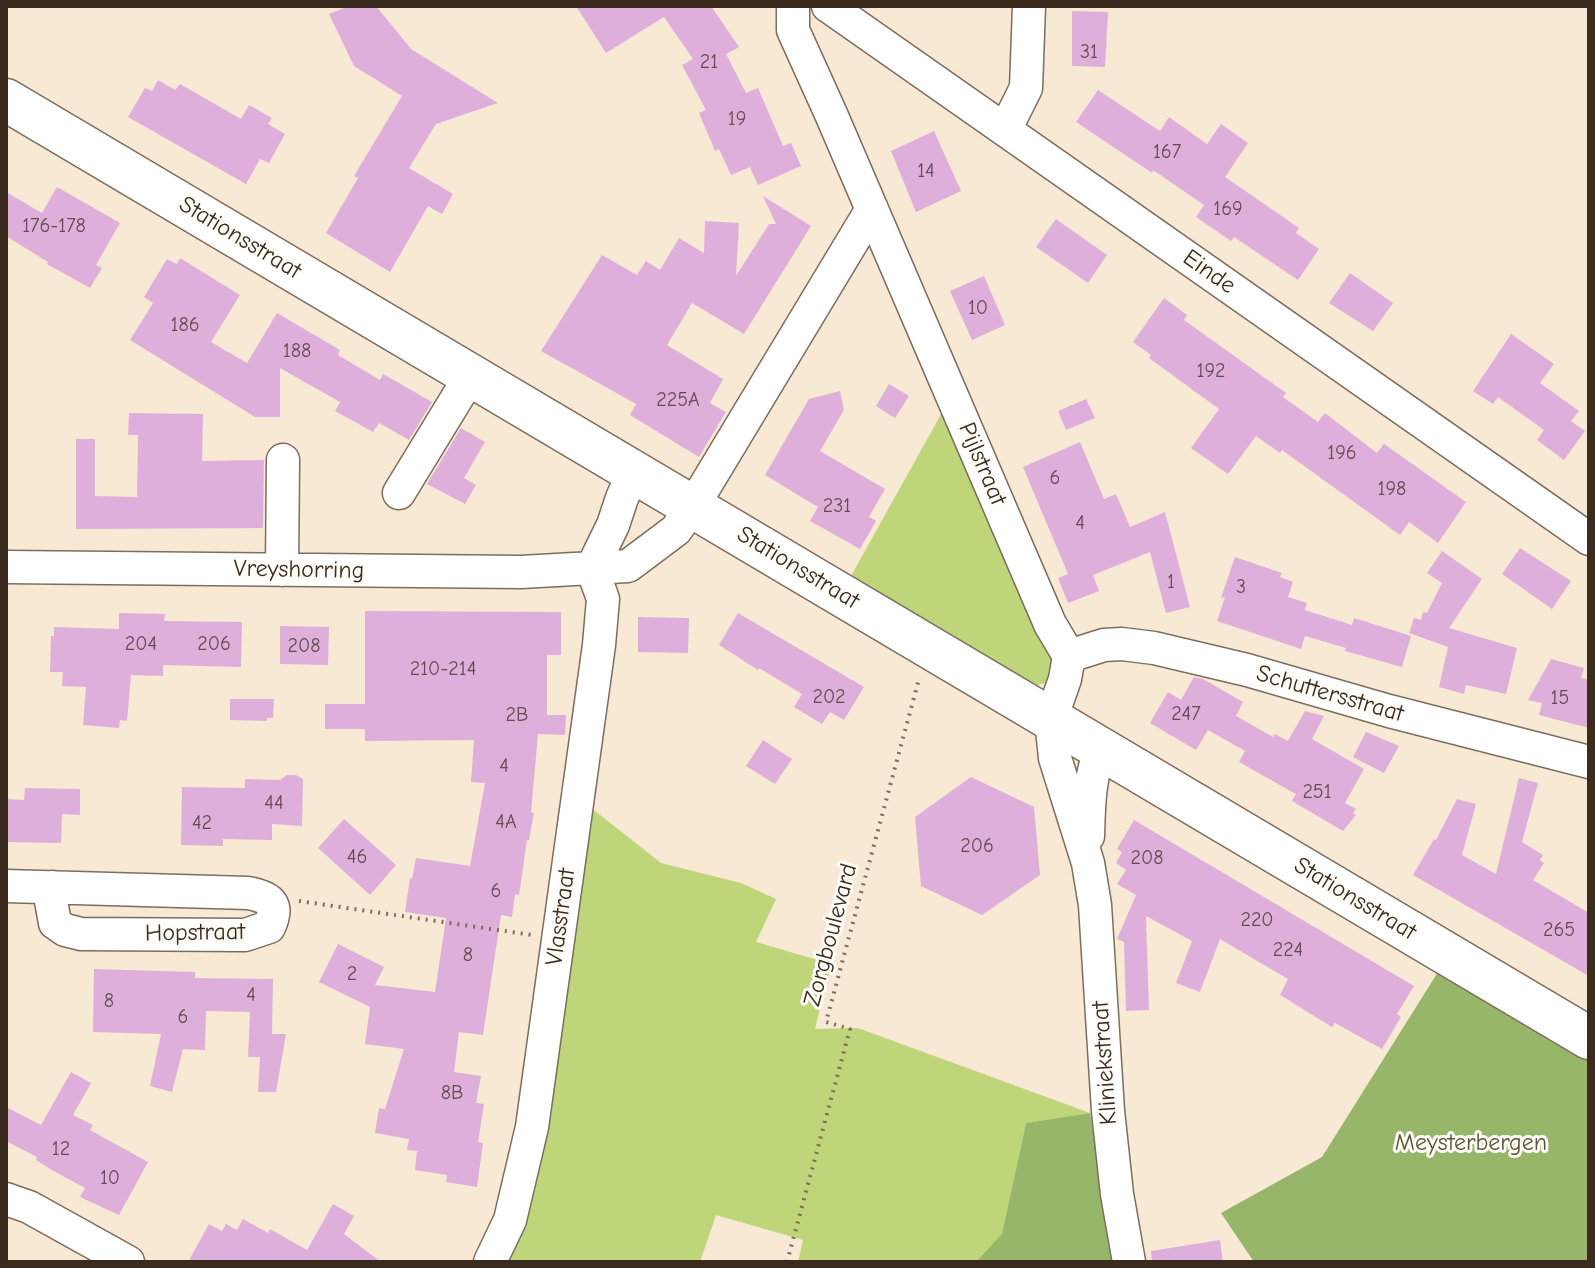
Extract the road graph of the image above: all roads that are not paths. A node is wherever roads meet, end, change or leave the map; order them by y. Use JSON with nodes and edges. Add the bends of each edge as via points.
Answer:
{"nodes":[{"id":1,"x":793,"y":6,"type":"edge"},
{"id":2,"x":828,"y":6,"type":"edge"},
{"id":3,"x":1029,"y":6,"type":"edge"},
{"id":4,"x":6,"y":100,"type":"edge"},
{"id":5,"x":1005,"y":130,"type":"junction"},
{"id":6,"x":872,"y":209,"type":"junction"},
{"id":7,"x":471,"y":375,"type":"junction"},
{"id":8,"x":283,"y":460,"type":"dead end"},
{"id":9,"x":634,"y":471,"type":"junction"},
{"id":10,"x":399,"y":493,"type":"dead end"},
{"id":11,"x":693,"y":506,"type":"junction"},
{"id":12,"x":1589,"y":539,"type":"edge"},
{"id":13,"x":6,"y":567,"type":"edge"},
{"id":14,"x":592,"y":568,"type":"junction"},
{"id":15,"x":282,"y":570,"type":"junction"},
{"id":16,"x":1069,"y":656,"type":"junction"},
{"id":17,"x":1051,"y":719,"type":"junction"},
{"id":18,"x":1101,"y":749,"type":"junction"},
{"id":19,"x":1589,"y":762,"type":"edge"},
{"id":20,"x":1088,"y":863,"type":"junction"},
{"id":21,"x":6,"y":886,"type":"edge"},
{"id":22,"x":52,"y":887,"type":"junction"},
{"id":23,"x":1589,"y":1038,"type":"edge"},
{"id":24,"x":6,"y":1199,"type":"edge"},
{"id":25,"x":128,"y":1262,"type":"edge"},
{"id":26,"x":490,"y":1262,"type":"edge"},
{"id":27,"x":1129,"y":1262,"type":"edge"}],
"edges":[{"from":1,"to":6,"type":"street","name":"Pijlstraat","via":[[793,30]]},
{"from":2,"to":5,"type":"street","name":"Einde"},
{"from":3,"to":5,"type":"street","via":[[1026,88]]},
{"from":4,"to":7,"type":"main road","name":"Stationsstraat"},
{"from":5,"to":12,"type":"street","name":"Einde"},
{"from":6,"to":11,"type":"street"},
{"from":6,"to":16,"type":"street","name":"Pijlstraat","via":[[1050,624]]},
{"from":7,"to":9,"type":"main road","name":"Stationsstraat"},
{"from":7,"to":10,"type":"street"},
{"from":8,"to":15,"type":"street"},
{"from":9,"to":11,"type":"main road","name":"Stationsstraat"},
{"from":9,"to":14,"type":"street"},
{"from":11,"to":14,"type":"street","name":"Vreyshorring","via":[[676,530],[628,566]]},
{"from":11,"to":17,"type":"main road","name":"Stationsstraat"},
{"from":13,"to":15,"type":"street","name":"Vreyshorring"},
{"from":14,"to":15,"type":"street","name":"Vreyshorring"},
{"from":14,"to":26,"type":"street","name":"Vlasstraat","via":[[603,599],[599,645],[532,1127],[510,1220]]},
{"from":16,"to":17,"type":"street"},
{"from":16,"to":19,"type":"street","name":"Schuttersstraat","via":[[1104,645],[1154,648]]},
{"from":17,"to":18,"type":"main road","name":"Stationsstraat"},
{"from":17,"to":20,"type":"street","name":"Kliniekstraat","via":[[1055,758]]},
{"from":18,"to":20,"type":"street","name":"Kliniekstraat","via":[[1089,789]]},
{"from":18,"to":23,"type":"main road","name":"Stationsstraat"},
{"from":20,"to":27,"type":"street","name":"Kliniekstraat","via":[[1117,1194]]},
{"from":21,"to":22,"type":"street","name":"Hopstraat"},
{"from":22,"to":22,"type":"street","name":"Hopstraat","via":[[248,893],[265,896],[274,916],[269,927],[245,935],[81,934],[55,923]]},
{"from":24,"to":25,"type":"street"}]}
